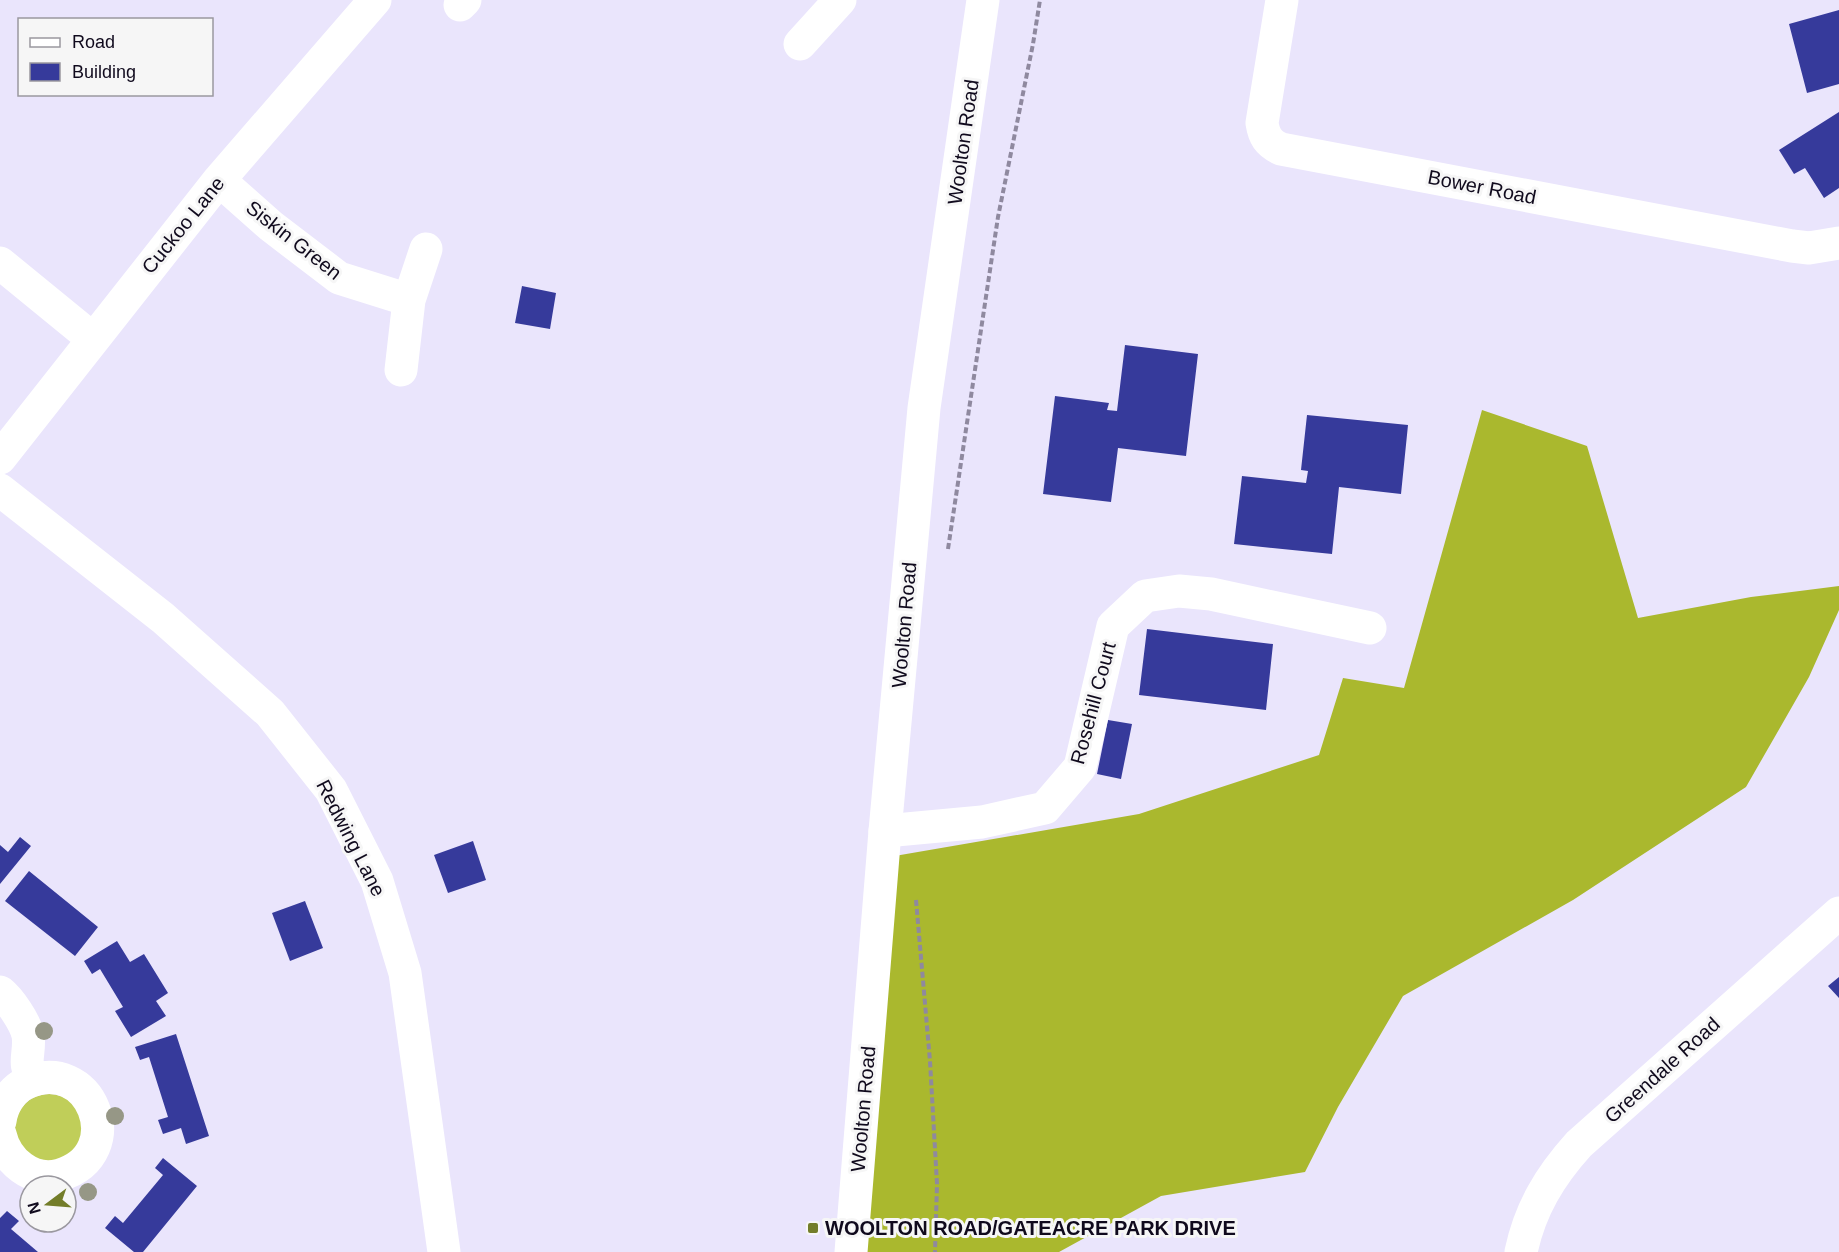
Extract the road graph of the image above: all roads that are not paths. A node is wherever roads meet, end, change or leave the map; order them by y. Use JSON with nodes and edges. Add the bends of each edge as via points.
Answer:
{"nodes":[{"id":1,"x":375,"y":0,"type":"edge"},
{"id":2,"x":840,"y":0,"type":"edge"},
{"id":3,"x":983,"y":0,"type":"edge"},
{"id":4,"x":1282,"y":0,"type":"edge"},
{"id":5,"x":800,"y":44,"type":"dead end"},
{"id":6,"x":219,"y":180,"type":"junction"},
{"id":7,"x":1839,"y":243,"type":"edge"},
{"id":8,"x":426,"y":249,"type":"dead end"},
{"id":9,"x":0,"y":263,"type":"edge"},
{"id":10,"x":409,"y":300,"type":"junction"},
{"id":11,"x":93,"y":339,"type":"junction"},
{"id":12,"x":401,"y":370,"type":"dead end"},
{"id":13,"x":0,"y":458,"type":"edge"},
{"id":14,"x":0,"y":490,"type":"edge"},
{"id":15,"x":1370,"y":628,"type":"dead end"},
{"id":16,"x":885,"y":831,"type":"junction"},
{"id":17,"x":1839,"y":913,"type":"edge"},
{"id":18,"x":0,"y":992,"type":"edge"},
{"id":19,"x":34,"y":1080,"type":"junction"},
{"id":20,"x":0,"y":1121,"type":"edge"},
{"id":21,"x":0,"y":1134,"type":"edge"},
{"id":22,"x":444,"y":1252,"type":"edge"},
{"id":23,"x":851,"y":1252,"type":"edge"},
{"id":24,"x":1521,"y":1252,"type":"edge"}],
"edges":[{"from":1,"to":6,"type":"street","name":"Cuckoo Lane"},
{"from":2,"to":5,"type":"street"},
{"from":3,"to":16,"type":"street","name":"Woolton Road","via":[[924,408]]},
{"from":4,"to":7,"type":"street","name":"Bower Road","via":[[1262,123],[1267,140],[1281,149],[1792,246],[1809,248]]},
{"from":6,"to":10,"type":"street","name":"Siskin Green","via":[[339,278]]},
{"from":6,"to":11,"type":"street","name":"Cuckoo Lane"},
{"from":8,"to":10,"type":"street"},
{"from":9,"to":11,"type":"street"},
{"from":10,"to":12,"type":"street"},
{"from":11,"to":13,"type":"street","name":"Cuckoo Lane"},
{"from":14,"to":22,"type":"street","name":"Redwing Lane","via":[[163,618],[270,713],[331,790],[377,881],[405,973]]},
{"from":15,"to":16,"type":"street","name":"Rosehill Court","via":[[1211,594],[1179,591],[1145,596],[1113,626],[1080,767],[1045,808],[982,822]]},
{"from":16,"to":23,"type":"street","name":"Woolton Road"},
{"from":17,"to":24,"type":"street","name":"Greendale Road","via":[[1579,1144],[1541,1194]]},
{"from":18,"to":19,"type":"street","via":[[9,1000],[28,1034],[27,1070]]},
{"from":19,"to":20,"type":"street","via":[[8,1098]]},
{"from":19,"to":21,"type":"street","via":[[50,1077],[81,1089],[98,1117],[94,1149],[71,1172],[39,1176],[11,1159]]}]}
